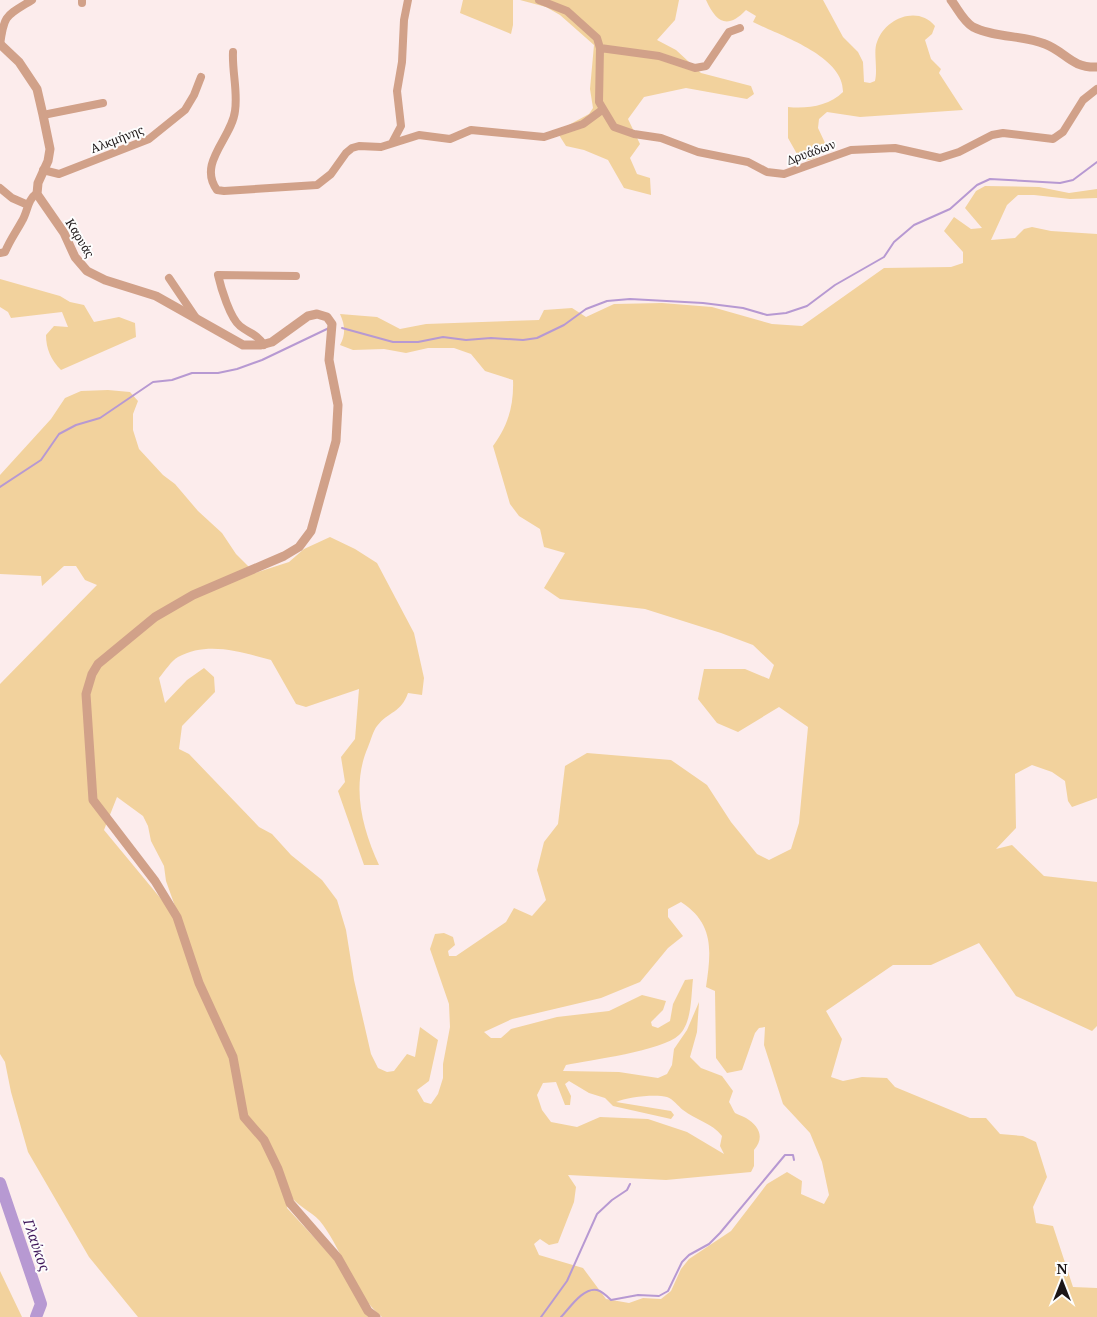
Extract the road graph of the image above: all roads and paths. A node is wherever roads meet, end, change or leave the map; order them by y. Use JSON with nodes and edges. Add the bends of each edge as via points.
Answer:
{"nodes":[{"id":1,"x":32,"y":0,"type":"edge"},
{"id":2,"x":408,"y":0,"type":"edge"},
{"id":3,"x":539,"y":0,"type":"edge"},
{"id":4,"x":951,"y":0,"type":"edge"},
{"id":5,"x":740,"y":28,"type":"dead end"},
{"id":6,"x":0,"y":44,"type":"edge"},
{"id":7,"x":600,"y":48,"type":"junction"},
{"id":8,"x":234,"y":52,"type":"dead end"},
{"id":9,"x":1096,"y":67,"type":"edge"},
{"id":10,"x":201,"y":77,"type":"dead end"},
{"id":11,"x":1097,"y":89,"type":"edge"},
{"id":12,"x":103,"y":103,"type":"dead end"},
{"id":13,"x":602,"y":110,"type":"junction"},
{"id":14,"x":43,"y":115,"type":"junction"},
{"id":15,"x":392,"y":143,"type":"junction"},
{"id":16,"x":43,"y":170,"type":"junction"},
{"id":17,"x":0,"y":188,"type":"edge"},
{"id":18,"x":37,"y":193,"type":"junction"},
{"id":19,"x":28,"y":206,"type":"junction"},
{"id":20,"x":0,"y":253,"type":"edge"},
{"id":21,"x":296,"y":276,"type":"dead end"},
{"id":22,"x":169,"y":278,"type":"dead end"},
{"id":23,"x":196,"y":318,"type":"junction"},
{"id":24,"x":264,"y":344,"type":"junction"},
{"id":25,"x":376,"y":1317,"type":"edge"}],
"edges":[{"from":1,"to":6,"type":"street","via":[[8,15],[3,22]]},
{"from":2,"to":15,"type":"street","via":[[397,91],[401,126]]},
{"from":3,"to":7,"type":"street","via":[[567,11],[592,32]]},
{"from":4,"to":9,"type":"street","via":[[974,27],[1045,44],[1074,64]]},
{"from":5,"to":7,"type":"street","via":[[729,32],[706,66],[695,68],[659,56]]},
{"from":6,"to":14,"type":"street","via":[[19,62],[36,89]]},
{"from":7,"to":13,"type":"street","name":"Δρυάδων","via":[[597,93]]},
{"from":8,"to":15,"type":"street","via":[[236,110],[232,127],[212,164],[212,183],[217,190],[317,185],[331,174],[352,148],[381,147]]},
{"from":10,"to":16,"type":"street","name":"Αλκμήνης","via":[[185,110],[149,140],[59,174]]},
{"from":11,"to":13,"type":"street","name":"Δρυάδων","via":[[1083,100],[1064,132],[1053,139],[998,134],[940,158],[896,148],[850,150],[784,174],[767,172],[748,162],[698,152],[662,138],[618,129]]},
{"from":12,"to":14,"type":"street"},
{"from":13,"to":15,"type":"street","via":[[584,124],[544,137],[471,130],[450,139],[419,135]]},
{"from":14,"to":16,"type":"street","via":[[50,149]]},
{"from":16,"to":18,"type":"street"},
{"from":17,"to":19,"type":"street"},
{"from":18,"to":19,"type":"street"},
{"from":18,"to":23,"type":"street","name":"Καρυάς","via":[[75,257],[87,271],[105,280],[150,293]]},
{"from":19,"to":20,"type":"street","via":[[5,252]]},
{"from":21,"to":24,"type":"street","via":[[218,275],[221,291],[238,325],[258,335]]},
{"from":22,"to":23,"type":"street"},
{"from":23,"to":24,"type":"street","name":"Καρυάς","via":[[236,343]]},
{"from":24,"to":25,"type":"street","via":[[283,336],[308,316],[324,315],[332,324],[329,360],[338,405],[336,441],[311,532],[299,547],[284,556],[193,595],[155,617],[98,664],[86,694],[93,800],[155,881],[177,917],[199,984],[233,1057],[244,1117],[264,1140],[290,1204],[338,1258],[368,1311]]}]}
